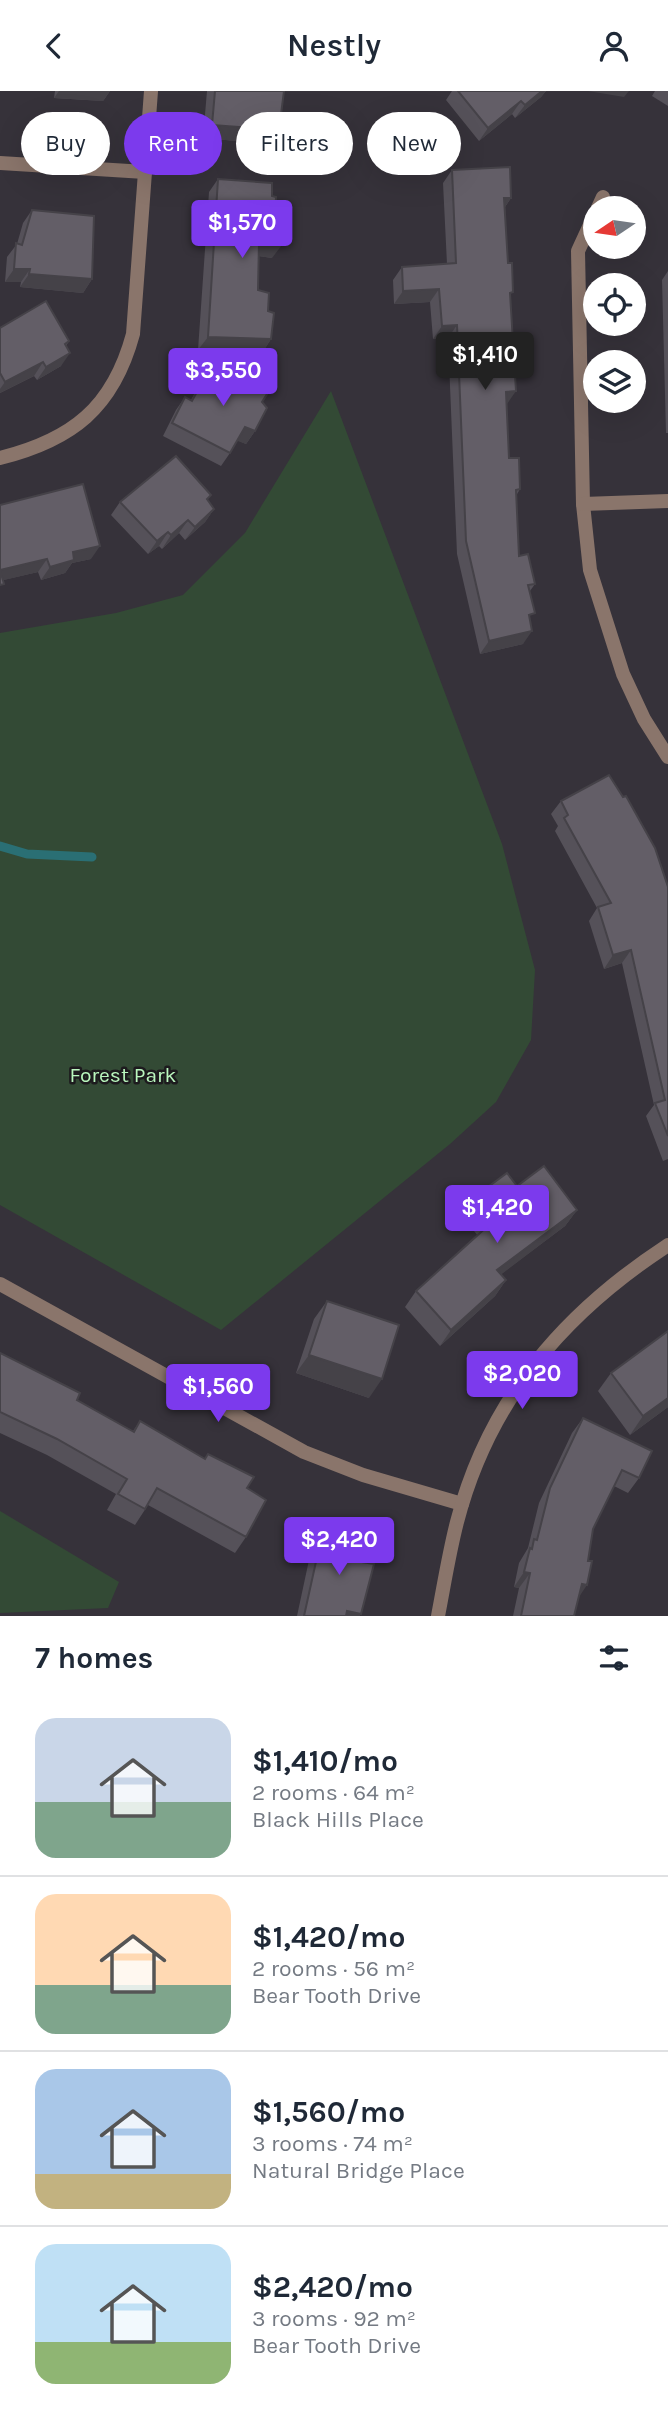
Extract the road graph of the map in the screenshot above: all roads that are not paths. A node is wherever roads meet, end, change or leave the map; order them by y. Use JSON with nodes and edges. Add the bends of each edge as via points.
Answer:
{"nodes":[{"id":1,"x":151,"y":91,"type":"edge"},
{"id":2,"x":149,"y":112,"type":"edge"},
{"id":3,"x":0,"y":163,"type":"edge"},
{"id":4,"x":124,"y":171,"type":"edge"},
{"id":5,"x":145,"y":175,"type":"edge"},
{"id":6,"x":583,"y":240,"type":"edge"},
{"id":7,"x":0,"y":458,"type":"edge"},
{"id":8,"x":668,"y":501,"type":"edge"},
{"id":9,"x":583,"y":504,"type":"junction"},
{"id":10,"x":668,"y":757,"type":"edge"},
{"id":11,"x":668,"y":1245,"type":"edge"},
{"id":12,"x":0,"y":1284,"type":"edge"},
{"id":13,"x":462,"y":1504,"type":"junction"},
{"id":14,"x":438,"y":1616,"type":"edge"}],
"edges":[{"from":1,"to":2,"type":"street"},
{"from":3,"to":4,"type":"street"},
{"from":5,"to":7,"type":"street","via":[[133,334],[126,361],[94,410],[72,429],[48,444]]},
{"from":6,"to":9,"type":"street","via":[[578,251]]},
{"from":8,"to":9,"type":"street"},
{"from":9,"to":10,"type":"street","via":[[593,581],[622,674]]},
{"from":11,"to":13,"type":"street","via":[[620,1276],[537,1359],[488,1438]]},
{"from":12,"to":13,"type":"street","via":[[304,1452]]},
{"from":13,"to":14,"type":"street"}]}
